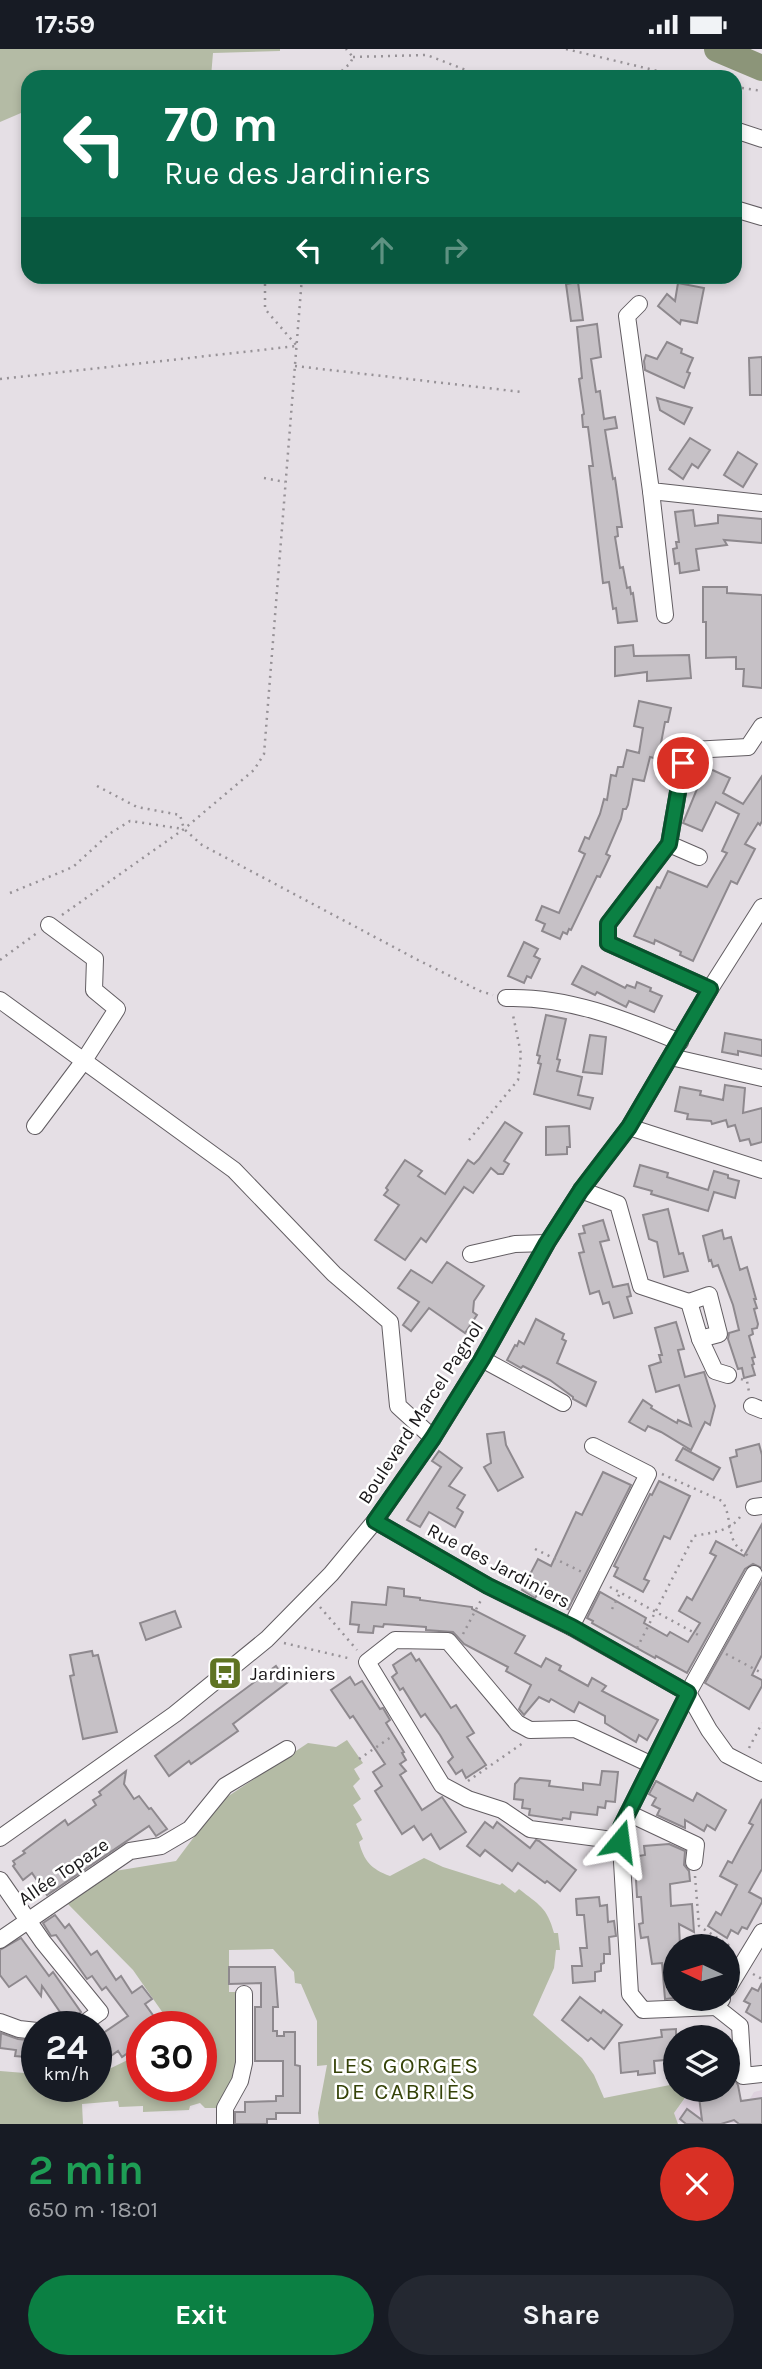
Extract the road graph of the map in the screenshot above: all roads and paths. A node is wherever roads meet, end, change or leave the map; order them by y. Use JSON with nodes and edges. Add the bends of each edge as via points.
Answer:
{"nodes":[{"id":1,"x":346,"y":49,"type":"edge"},
{"id":2,"x":566,"y":49,"type":"edge"},
{"id":3,"x":354,"y":57,"type":"junction"},
{"id":4,"x":343,"y":70,"type":"edge"},
{"id":5,"x":466,"y":70,"type":"edge"},
{"id":6,"x":654,"y":70,"type":"edge"},
{"id":7,"x":742,"y":88,"type":"edge"},
{"id":8,"x":762,"y":91,"type":"edge"},
{"id":9,"x":742,"y":132,"type":"edge"},
{"id":10,"x":762,"y":139,"type":"edge"},
{"id":11,"x":742,"y":211,"type":"edge"},
{"id":12,"x":762,"y":217,"type":"edge"},
{"id":13,"x":265,"y":284,"type":"edge"},
{"id":14,"x":301,"y":284,"type":"edge"},
{"id":15,"x":639,"y":304,"type":"dead end"},
{"id":16,"x":297,"y":346,"type":"junction"},
{"id":17,"x":295,"y":366,"type":"junction"},
{"id":18,"x":0,"y":379,"type":"edge"},
{"id":19,"x":522,"y":392,"type":"dead end"},
{"id":20,"x":264,"y":478,"type":"dead end"},
{"id":21,"x":285,"y":482,"type":"junction"},
{"id":22,"x":651,"y":491,"type":"junction"},
{"id":23,"x":762,"y":503,"type":"edge"},
{"id":24,"x":665,"y":615,"type":"dead end"},
{"id":25,"x":762,"y":726,"type":"edge"},
{"id":26,"x":97,"y":786,"type":"dead end"},
{"id":27,"x":184,"y":829,"type":"junction"},
{"id":28,"x":669,"y":844,"type":"junction"},
{"id":29,"x":699,"y":857,"type":"dead end"},
{"id":30,"x":10,"y":893,"type":"dead end"},
{"id":31,"x":762,"y":907,"type":"edge"},
{"id":32,"x":49,"y":925,"type":"junction"},
{"id":33,"x":0,"y":960,"type":"edge"},
{"id":34,"x":710,"y":989,"type":"junction"},
{"id":35,"x":506,"y":998,"type":"junction"},
{"id":36,"x":0,"y":1000,"type":"edge"},
{"id":37,"x":680,"y":1042,"type":"junction"},
{"id":38,"x":671,"y":1057,"type":"junction"},
{"id":39,"x":83,"y":1062,"type":"junction"},
{"id":40,"x":762,"y":1078,"type":"edge"},
{"id":41,"x":35,"y":1125,"type":"dead end"},
{"id":42,"x":629,"y":1127,"type":"junction"},
{"id":43,"x":469,"y":1140,"type":"dead end"},
{"id":44,"x":762,"y":1170,"type":"edge"},
{"id":45,"x":581,"y":1190,"type":"junction"},
{"id":46,"x":547,"y":1243,"type":"junction"},
{"id":47,"x":471,"y":1254,"type":"dead end"},
{"id":48,"x":482,"y":1359,"type":"junction"},
{"id":49,"x":727,"y":1375,"type":"dead end"},
{"id":50,"x":563,"y":1403,"type":"dead end"},
{"id":51,"x":433,"y":1438,"type":"junction"},
{"id":52,"x":593,"y":1446,"type":"dead end"},
{"id":53,"x":648,"y":1474,"type":"junction"},
{"id":54,"x":758,"y":1506,"type":"edge"},
{"id":55,"x":375,"y":1521,"type":"junction"},
{"id":56,"x":729,"y":1529,"type":"junction"},
{"id":57,"x":535,"y":1549,"type":"dead end"},
{"id":58,"x":754,"y":1574,"type":"joint"},
{"id":59,"x":596,"y":1579,"type":"junction"},
{"id":60,"x":488,"y":1586,"type":"junction"},
{"id":61,"x":318,"y":1587,"type":"junction"},
{"id":62,"x":620,"y":1593,"type":"junction"},
{"id":63,"x":612,"y":1609,"type":"dead end"},
{"id":64,"x":656,"y":1612,"type":"junction"},
{"id":65,"x":572,"y":1627,"type":"junction"},
{"id":66,"x":267,"y":1639,"type":"junction"},
{"id":67,"x":714,"y":1646,"type":"junction"},
{"id":68,"x":455,"y":1649,"type":"junction"},
{"id":69,"x":631,"y":1660,"type":"junction"},
{"id":70,"x":367,"y":1662,"type":"junction"},
{"id":71,"x":762,"y":1673,"type":"edge"},
{"id":72,"x":688,"y":1693,"type":"junction"},
{"id":73,"x":762,"y":1723,"type":"edge"},
{"id":74,"x":405,"y":1727,"type":"junction"},
{"id":75,"x":543,"y":1730,"type":"junction"},
{"id":76,"x":287,"y":1749,"type":"dead end"},
{"id":77,"x":359,"y":1759,"type":"dead end"},
{"id":78,"x":741,"y":1762,"type":"junction"},
{"id":79,"x":652,"y":1765,"type":"junction"},
{"id":80,"x":762,"y":1773,"type":"edge"},
{"id":81,"x":454,"y":1791,"type":"junction"},
{"id":82,"x":628,"y":1813,"type":"junction"},
{"id":83,"x":0,"y":1838,"type":"edge"},
{"id":84,"x":620,"y":1841,"type":"junction"},
{"id":85,"x":694,"y":1862,"type":"joint"},
{"id":86,"x":0,"y":1880,"type":"edge"},
{"id":87,"x":27,"y":1920,"type":"junction"},
{"id":88,"x":762,"y":1932,"type":"edge"},
{"id":89,"x":0,"y":1940,"type":"edge"},
{"id":90,"x":748,"y":1957,"type":"junction"},
{"id":91,"x":740,"y":1969,"type":"edge"},
{"id":92,"x":244,"y":1994,"type":"dead end"},
{"id":93,"x":663,"y":2008,"type":"edge"},
{"id":94,"x":99,"y":2011,"type":"edge"},
{"id":95,"x":726,"y":2011,"type":"edge"},
{"id":96,"x":0,"y":2022,"type":"edge"},
{"id":97,"x":21,"y":2029,"type":"edge"},
{"id":98,"x":762,"y":2074,"type":"edge"},
{"id":99,"x":225,"y":2124,"type":"edge"}],
"edges":[{"from":1,"to":3,"type":"path"},
{"from":2,"to":6,"type":"path"},
{"from":3,"to":4,"type":"path"},
{"from":3,"to":5,"type":"path","via":[[427,55]]},
{"from":7,"to":8,"type":"path"},
{"from":9,"to":10,"type":"street"},
{"from":11,"to":12,"type":"street"},
{"from":13,"to":16,"type":"path","via":[[265,309]]},
{"from":14,"to":16,"type":"path"},
{"from":15,"to":22,"type":"street","via":[[627,316]]},
{"from":16,"to":17,"type":"path"},
{"from":16,"to":18,"type":"path"},
{"from":17,"to":19,"type":"path"},
{"from":17,"to":21,"type":"path"},
{"from":20,"to":21,"type":"path"},
{"from":21,"to":27,"type":"path","via":[[264,754],[254,770]]},
{"from":22,"to":23,"type":"street"},
{"from":22,"to":24,"type":"street"},
{"from":25,"to":28,"type":"street","via":[[748,747],[692,750],[683,763]]},
{"from":26,"to":27,"type":"path","via":[[137,807],[180,815]]},
{"from":27,"to":30,"type":"path","via":[[130,821],[73,867]]},
{"from":27,"to":32,"type":"path"},
{"from":27,"to":35,"type":"path","via":[[202,845],[418,960],[480,991]]},
{"from":28,"to":29,"type":"street"},
{"from":28,"to":34,"type":"street","via":[[608,924],[608,943]]},
{"from":31,"to":34,"type":"street","name":"Boulevard Marcel Pagnol"},
{"from":32,"to":33,"type":"path"},
{"from":32,"to":39,"type":"street","via":[[95,959],[94,990],[117,1009]]},
{"from":34,"to":37,"type":"street","name":"Boulevard Marcel Pagnol"},
{"from":35,"to":37,"type":"street","via":[[546,998],[582,1007]]},
{"from":35,"to":43,"type":"path","via":[[521,1054],[518,1080]]},
{"from":36,"to":39,"type":"street"},
{"from":37,"to":38,"type":"street","name":"Boulevard Marcel Pagnol"},
{"from":38,"to":40,"type":"street"},
{"from":38,"to":42,"type":"street","name":"Boulevard Marcel Pagnol"},
{"from":39,"to":41,"type":"street"},
{"from":39,"to":51,"type":"street","via":[[234,1170],[334,1274],[390,1322],[398,1406]]},
{"from":42,"to":44,"type":"street"},
{"from":42,"to":45,"type":"street","name":"Boulevard Marcel Pagnol"},
{"from":45,"to":46,"type":"street","name":"Boulevard Marcel Pagnol"},
{"from":45,"to":49,"type":"street","via":[[618,1204],[641,1286],[689,1302],[715,1371]]},
{"from":46,"to":47,"type":"street","via":[[515,1244]]},
{"from":46,"to":48,"type":"street","name":"Boulevard Marcel Pagnol"},
{"from":48,"to":50,"type":"street"},
{"from":48,"to":51,"type":"street","name":"Boulevard Marcel Pagnol"},
{"from":51,"to":55,"type":"street","name":"Boulevard Marcel Pagnol"},
{"from":52,"to":53,"type":"street"},
{"from":53,"to":56,"type":"path","via":[[659,1472],[723,1501]]},
{"from":53,"to":59,"type":"street"},
{"from":54,"to":56,"type":"path","via":[[742,1514]]},
{"from":55,"to":60,"type":"street","name":"Rue des Jardiniers"},
{"from":55,"to":61,"type":"street","name":"Boulevard Marcel Pagnol"},
{"from":56,"to":58,"type":"path","via":[[735,1544],[749,1556]]},
{"from":56,"to":64,"type":"path","via":[[694,1536]]},
{"from":57,"to":59,"type":"path"},
{"from":58,"to":67,"type":"street"},
{"from":59,"to":62,"type":"path"},
{"from":59,"to":65,"type":"street"},
{"from":60,"to":65,"type":"street","name":"Rue des Jardiniers"},
{"from":60,"to":68,"type":"path"},
{"from":61,"to":66,"type":"street","name":"Boulevard Marcel Pagnol"},
{"from":61,"to":70,"type":"path","via":[[320,1606]]},
{"from":62,"to":63,"type":"path"},
{"from":62,"to":64,"type":"path"},
{"from":64,"to":67,"type":"path"},
{"from":64,"to":69,"type":"path"},
{"from":65,"to":69,"type":"street","name":"Rue des Jardiniers"},
{"from":66,"to":70,"type":"path"},
{"from":66,"to":83,"type":"street","name":"Boulevard Marcel Pagnol","via":[[175,1714]]},
{"from":67,"to":71,"type":"path"},
{"from":67,"to":72,"type":"street"},
{"from":68,"to":70,"type":"street","via":[[448,1641],[396,1640]]},
{"from":68,"to":75,"type":"street","via":[[517,1723]]},
{"from":69,"to":72,"type":"street","name":"Rue des Jardiniers"},
{"from":70,"to":74,"type":"street"},
{"from":72,"to":78,"type":"street","via":[[727,1755]]},
{"from":72,"to":79,"type":"street"},
{"from":73,"to":78,"type":"path"},
{"from":74,"to":77,"type":"path"},
{"from":74,"to":81,"type":"street","via":[[442,1784]]},
{"from":75,"to":79,"type":"street","via":[[575,1729]]},
{"from":75,"to":81,"type":"path"},
{"from":76,"to":87,"type":"street","name":"Allée Topaze","via":[[225,1786],[190,1829],[160,1846],[130,1851]]},
{"from":78,"to":80,"type":"street"},
{"from":79,"to":82,"type":"street"},
{"from":81,"to":84,"type":"street","via":[[502,1810],[530,1829]]},
{"from":82,"to":84,"type":"street"},
{"from":82,"to":85,"type":"street","via":[[696,1845]]},
{"from":84,"to":93,"type":"street","via":[[630,1994],[643,2010]]},
{"from":85,"to":90,"type":"path","via":[[699,1926]]},
{"from":86,"to":87,"type":"street"},
{"from":87,"to":89,"type":"street","name":"Allée Topaze"},
{"from":87,"to":94,"type":"street"},
{"from":88,"to":90,"type":"street"},
{"from":90,"to":91,"type":"street"},
{"from":92,"to":99,"type":"street","via":[[244,2063],[225,2108]]},
{"from":95,"to":98,"type":"street","via":[[740,2026],[743,2076]]},
{"from":96,"to":97,"type":"street"}]}
